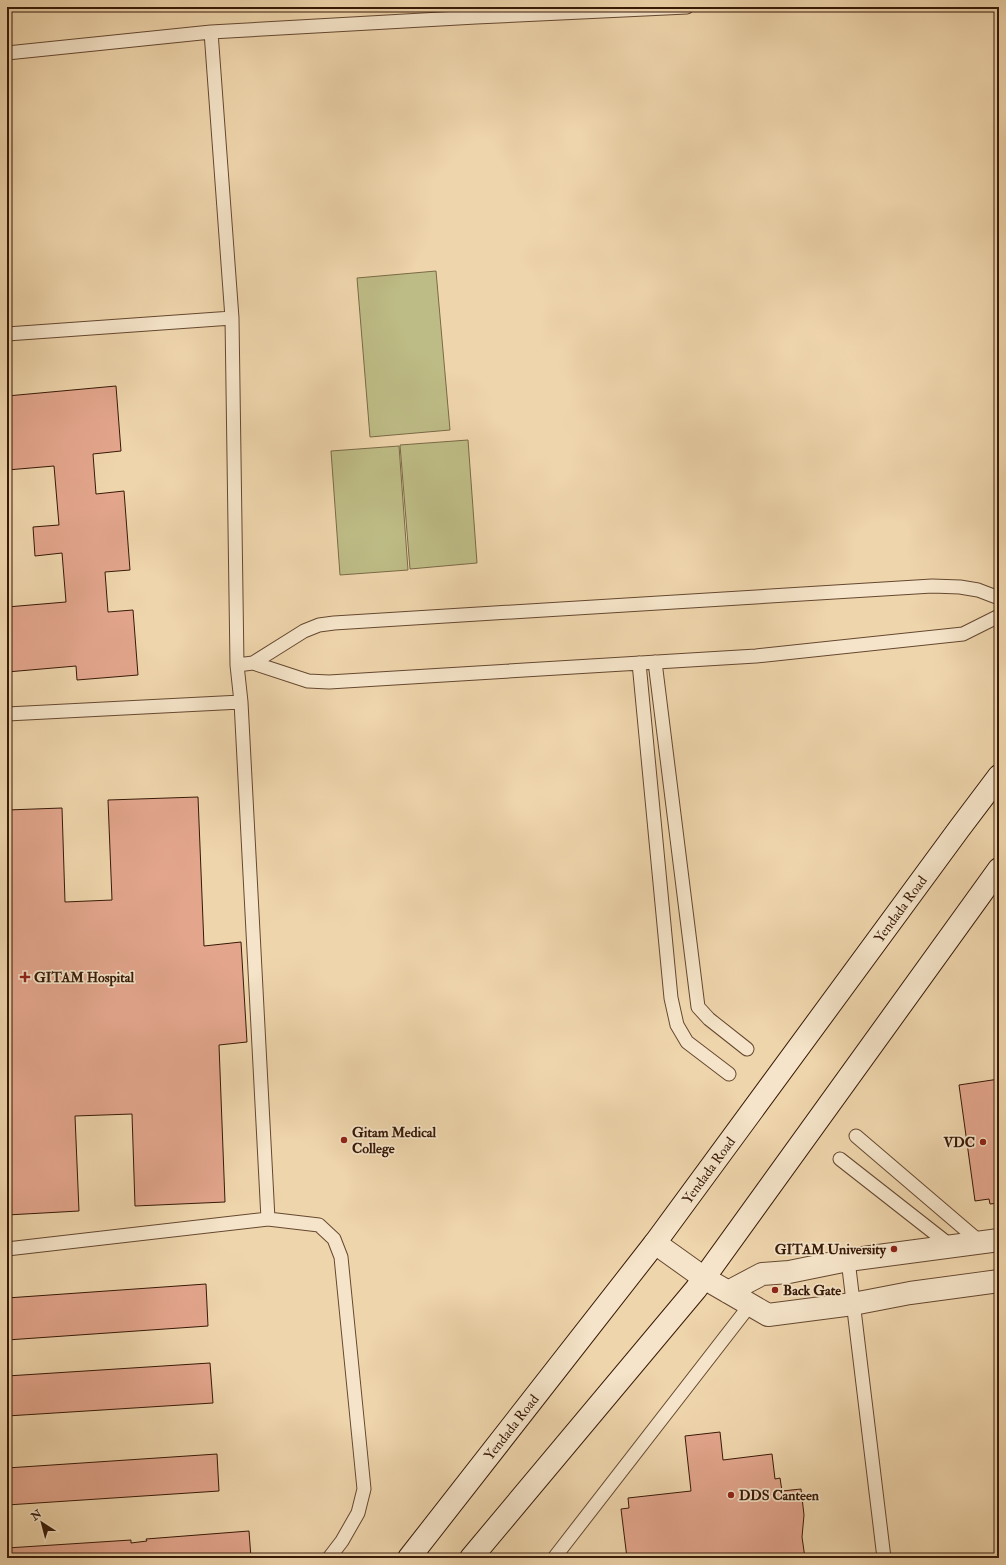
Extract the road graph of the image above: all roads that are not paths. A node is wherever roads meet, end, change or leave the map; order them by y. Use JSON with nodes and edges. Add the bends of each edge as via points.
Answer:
{"nodes":[{"id":1,"x":687,"y":7,"type":"edge"},
{"id":2,"x":211,"y":32,"type":"junction"},
{"id":3,"x":7,"y":53,"type":"edge"},
{"id":4,"x":232,"y":318,"type":"junction"},
{"id":5,"x":7,"y":334,"type":"edge"},
{"id":6,"x":999,"y":598,"type":"edge"},
{"id":7,"x":999,"y":616,"type":"edge"},
{"id":8,"x":656,"y":662,"type":"junction"},
{"id":9,"x":253,"y":663,"type":"junction"},
{"id":10,"x":639,"y":664,"type":"junction"},
{"id":11,"x":237,"y":665,"type":"junction"},
{"id":12,"x":241,"y":702,"type":"junction"},
{"id":13,"x":7,"y":714,"type":"edge"},
{"id":14,"x":999,"y":776,"type":"edge"},
{"id":15,"x":999,"y":869,"type":"edge"},
{"id":16,"x":747,"y":1049,"type":"dead end"},
{"id":17,"x":729,"y":1074,"type":"dead end"},
{"id":18,"x":856,"y":1136,"type":"dead end"},
{"id":19,"x":840,"y":1158,"type":"dead end"},
{"id":20,"x":268,"y":1219,"type":"junction"},
{"id":21,"x":990,"y":1241,"type":"edge"},
{"id":22,"x":655,"y":1243,"type":"junction"},
{"id":23,"x":951,"y":1246,"type":"junction"},
{"id":24,"x":7,"y":1249,"type":"edge"},
{"id":25,"x":848,"y":1260,"type":"junction"},
{"id":26,"x":704,"y":1278,"type":"junction"},
{"id":27,"x":999,"y":1281,"type":"edge"},
{"id":28,"x":728,"y":1292,"type":"junction"},
{"id":29,"x":853,"y":1304,"type":"junction"},
{"id":30,"x":750,"y":1305,"type":"junction"},
{"id":31,"x":329,"y":1558,"type":"edge"},
{"id":32,"x":409,"y":1558,"type":"edge"},
{"id":33,"x":471,"y":1558,"type":"edge"},
{"id":34,"x":554,"y":1558,"type":"edge"},
{"id":35,"x":884,"y":1558,"type":"edge"}],
"edges":[{"from":1,"to":2,"type":"lane","via":[[476,16]]},
{"from":2,"to":3,"type":"lane"},
{"from":2,"to":4,"type":"lane"},
{"from":4,"to":5,"type":"lane"},
{"from":4,"to":11,"type":"lane"},
{"from":6,"to":9,"type":"lane","via":[[978,590],[932,586],[334,622],[304,631]]},
{"from":7,"to":8,"type":"lane","via":[[963,634],[756,656]]},
{"from":8,"to":10,"type":"lane"},
{"from":8,"to":16,"type":"lane","via":[[698,1007]]},
{"from":9,"to":10,"type":"lane","via":[[308,681],[329,682]]},
{"from":9,"to":11,"type":"lane"},
{"from":10,"to":17,"type":"lane","via":[[671,998],[677,1025],[687,1042]]},
{"from":11,"to":12,"type":"lane"},
{"from":12,"to":13,"type":"lane"},
{"from":12,"to":20,"type":"lane"},
{"from":14,"to":22,"type":"main road","name":"Yendada Road"},
{"from":15,"to":26,"type":"main road"},
{"from":18,"to":21,"type":"lane"},
{"from":19,"to":23,"type":"lane"},
{"from":20,"to":24,"type":"lane"},
{"from":20,"to":31,"type":"lane","via":[[319,1225],[334,1239],[341,1257],[364,1489],[358,1513]]},
{"from":21,"to":23,"type":"main road"},
{"from":22,"to":26,"type":"main road"},
{"from":22,"to":32,"type":"main road","name":"Yendada Road"},
{"from":23,"to":25,"type":"main road"},
{"from":25,"to":28,"type":"main road","via":[[789,1272],[762,1274]]},
{"from":25,"to":29,"type":"lane"},
{"from":26,"to":28,"type":"main road"},
{"from":26,"to":33,"type":"main road"},
{"from":27,"to":29,"type":"main road"},
{"from":28,"to":30,"type":"main road"},
{"from":29,"to":30,"type":"main road","via":[[768,1315]]},
{"from":29,"to":35,"type":"lane"},
{"from":30,"to":34,"type":"lane"}]}
